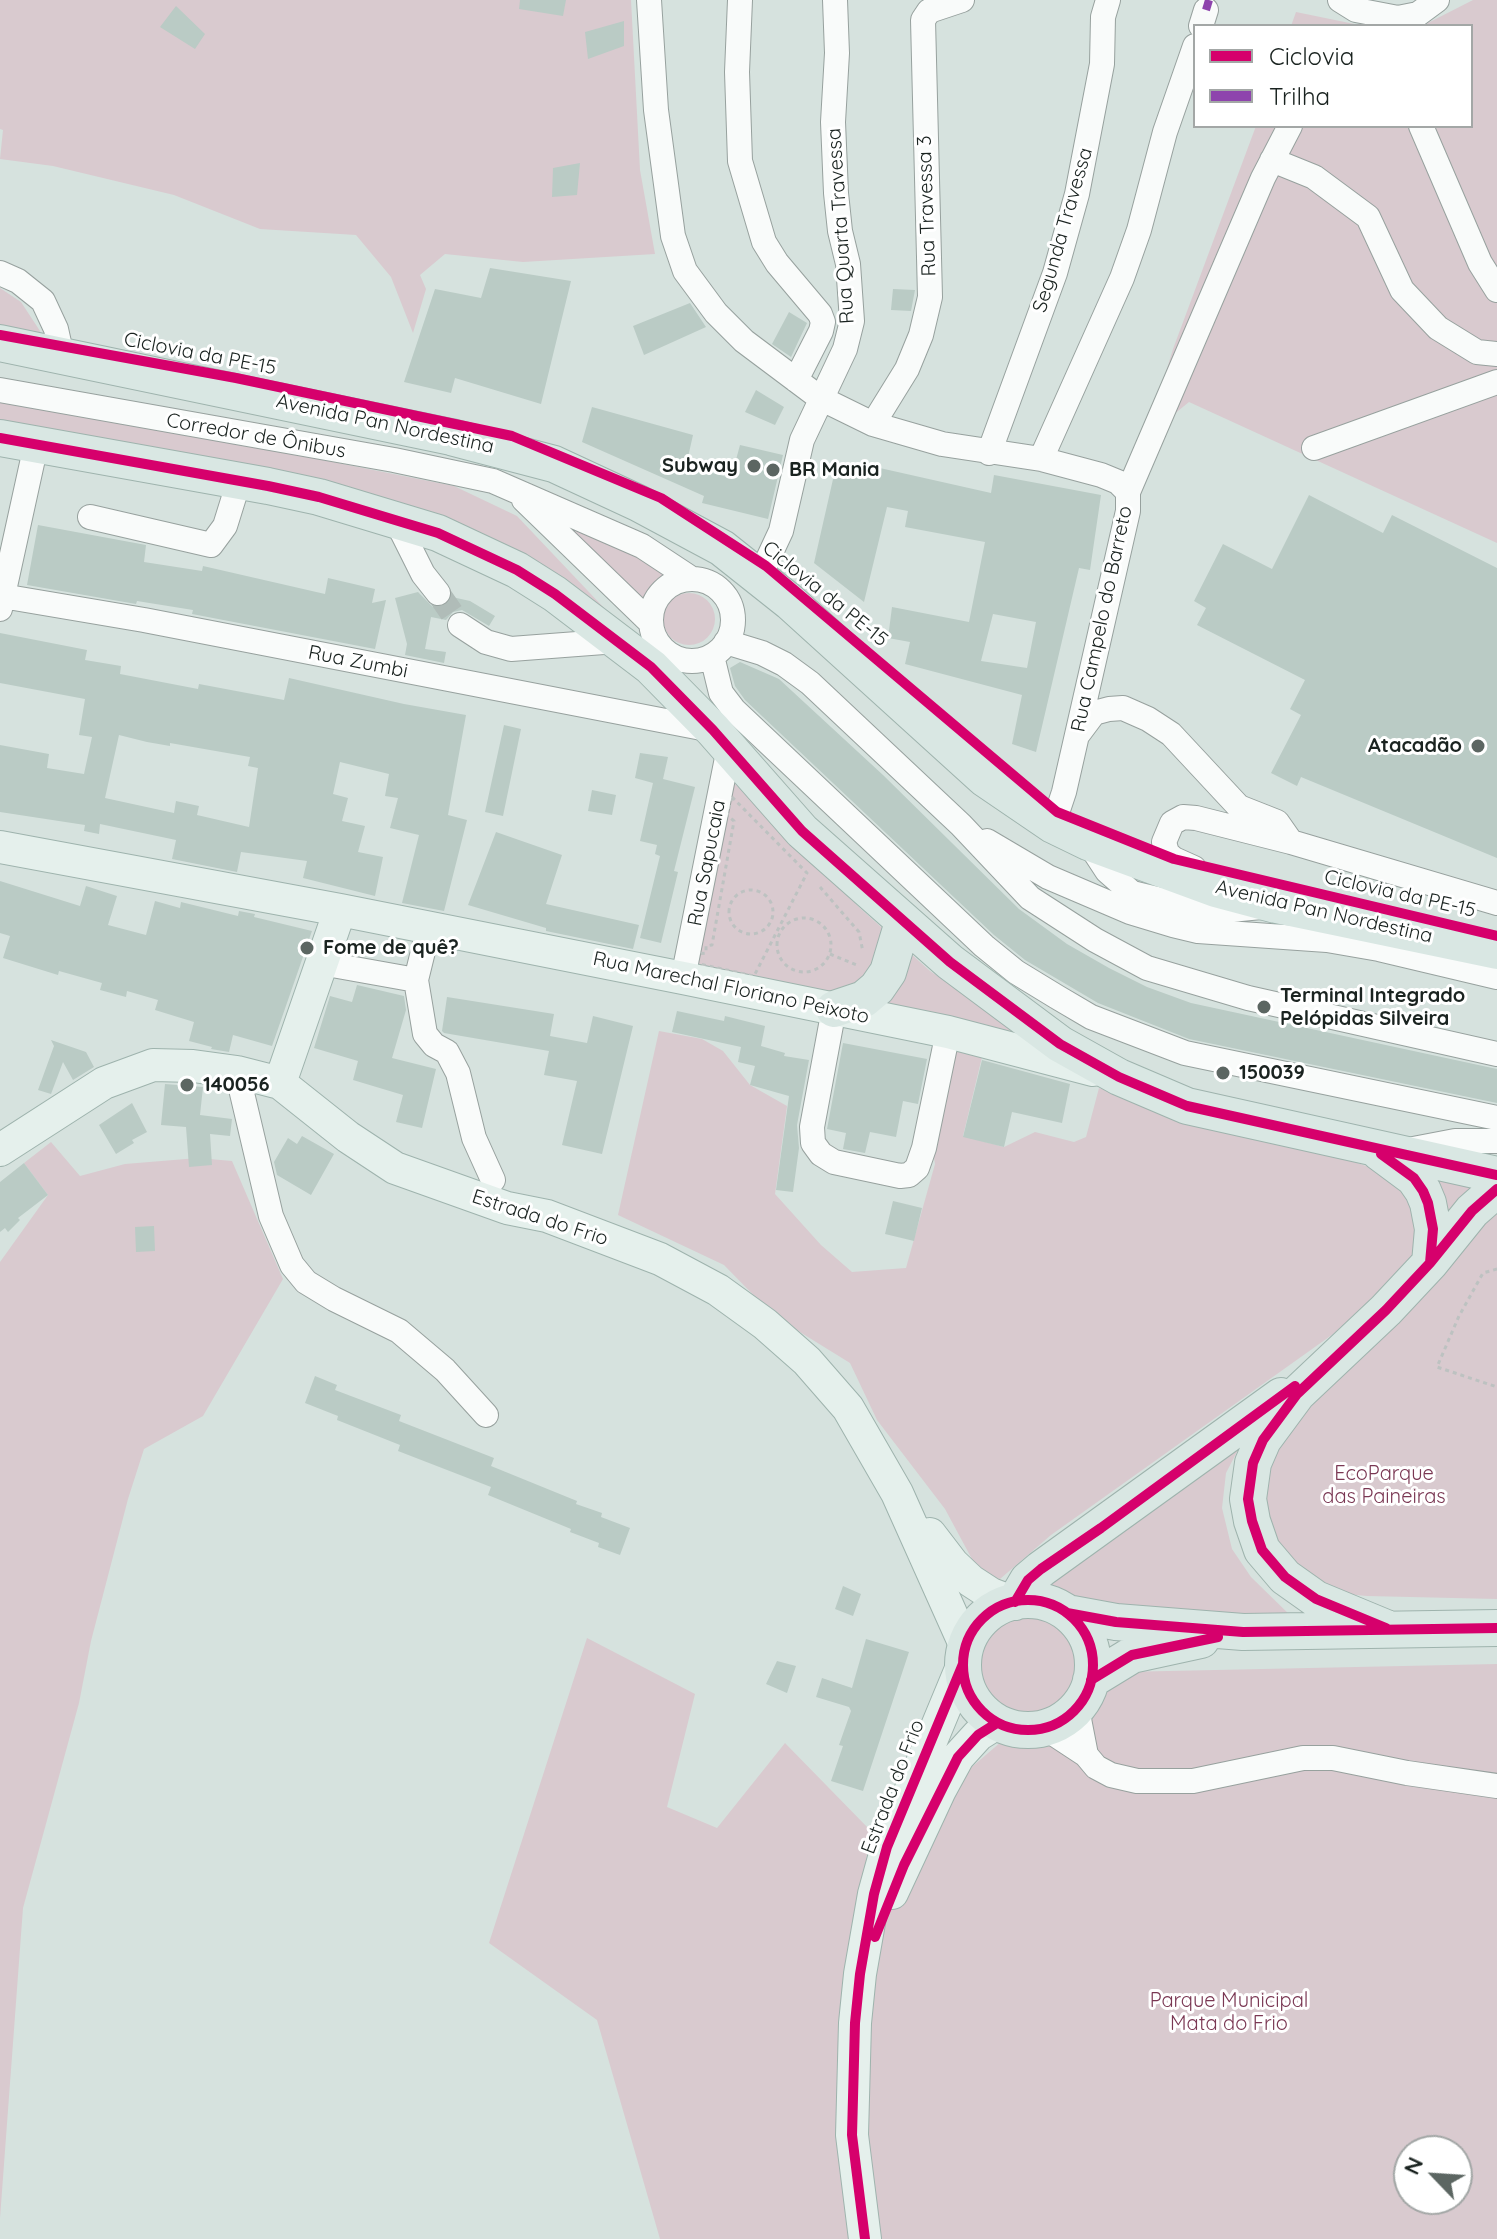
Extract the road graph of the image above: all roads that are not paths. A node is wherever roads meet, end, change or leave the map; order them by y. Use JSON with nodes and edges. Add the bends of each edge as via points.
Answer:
{"nodes":[{"id":1,"x":649,"y":0,"type":"edge"},
{"id":2,"x":740,"y":0,"type":"edge"},
{"id":3,"x":835,"y":0,"type":"edge"},
{"id":4,"x":962,"y":0,"type":"edge"},
{"id":5,"x":1108,"y":0,"type":"edge"},
{"id":6,"x":1340,"y":0,"type":"edge"},
{"id":7,"x":1437,"y":0,"type":"edge"},
{"id":8,"x":1379,"y":21,"type":"edge"},
{"id":9,"x":1193,"y":52,"type":"edge"},
{"id":10,"x":1289,"y":128,"type":"edge"},
{"id":11,"x":1422,"y":128,"type":"edge"},
{"id":12,"x":1272,"y":160,"type":"junction"},
{"id":13,"x":0,"y":273,"type":"edge"},
{"id":14,"x":1497,"y":290,"type":"edge"},
{"id":15,"x":0,"y":343,"type":"edge"},
{"id":16,"x":1497,"y":354,"type":"edge"},
{"id":17,"x":62,"y":356,"type":"junction"},
{"id":18,"x":796,"y":380,"type":"junction"},
{"id":19,"x":1497,"y":382,"type":"edge"},
{"id":20,"x":0,"y":390,"type":"edge"},
{"id":21,"x":820,"y":398,"type":"junction"},
{"id":22,"x":873,"y":424,"type":"junction"},
{"id":23,"x":0,"y":438,"type":"edge"},
{"id":24,"x":36,"y":445,"type":"junction"},
{"id":25,"x":1314,"y":448,"type":"dead end"},
{"id":26,"x":989,"y":453,"type":"junction"},
{"id":27,"x":1041,"y":459,"type":"junction"},
{"id":28,"x":554,"y":464,"type":"junction"},
{"id":29,"x":239,"y":481,"type":"junction"},
{"id":30,"x":511,"y":487,"type":"junction"},
{"id":31,"x":1128,"y":492,"type":"junction"},
{"id":32,"x":90,"y":517,"type":"dead end"},
{"id":33,"x":396,"y":520,"type":"junction"},
{"id":34,"x":642,"y":546,"type":"junction"},
{"id":35,"x":760,"y":576,"type":"junction"},
{"id":36,"x":692,"y":579,"type":"junction"},
{"id":37,"x":438,"y":593,"type":"tunnel mouth"},
{"id":38,"x":1,"y":602,"type":"edge"},
{"id":39,"x":651,"y":623,"type":"junction"},
{"id":40,"x":460,"y":625,"type":"tunnel mouth"},
{"id":41,"x":617,"y":641,"type":"junction"},
{"id":42,"x":719,"y":649,"type":"junction"},
{"id":43,"x":1077,"y":735,"type":"junction"},
{"id":44,"x":721,"y":739,"type":"junction"},
{"id":45,"x":961,"y":825,"type":"junction"},
{"id":46,"x":1053,"y":825,"type":"junction"},
{"id":47,"x":1291,"y":842,"type":"junction"},
{"id":48,"x":0,"y":847,"type":"edge"},
{"id":49,"x":1497,"y":903,"type":"edge"},
{"id":50,"x":340,"y":910,"type":"junction"},
{"id":51,"x":903,"y":922,"type":"junction"},
{"id":52,"x":1383,"y":926,"type":"junction"},
{"id":53,"x":429,"y":927,"type":"junction"},
{"id":54,"x":1497,"y":951,"type":"edge"},
{"id":55,"x":321,"y":963,"type":"junction"},
{"id":56,"x":1497,"y":977,"type":"edge"},
{"id":57,"x":683,"y":978,"type":"junction"},
{"id":58,"x":416,"y":980,"type":"junction"},
{"id":59,"x":834,"y":1009,"type":"junction"},
{"id":60,"x":948,"y":1032,"type":"junction"},
{"id":61,"x":1497,"y":1054,"type":"edge"},
{"id":62,"x":257,"y":1077,"type":"junction"},
{"id":63,"x":1119,"y":1077,"type":"junction"},
{"id":64,"x":1497,"y":1118,"type":"edge"},
{"id":65,"x":1497,"y":1141,"type":"edge"},
{"id":66,"x":1382,"y":1148,"type":"junction"},
{"id":67,"x":0,"y":1150,"type":"edge"},
{"id":68,"x":1497,"y":1175,"type":"edge"},
{"id":69,"x":493,"y":1180,"type":"dead end"},
{"id":70,"x":1497,"y":1189,"type":"edge"},
{"id":71,"x":1430,"y":1263,"type":"junction"},
{"id":72,"x":1336,"y":1356,"type":"junction"},
{"id":73,"x":486,"y":1415,"type":"dead end"},
{"id":74,"x":897,"y":1493,"type":"junction"},
{"id":75,"x":1013,"y":1602,"type":"junction"},
{"id":76,"x":1067,"y":1613,"type":"junction"},
{"id":77,"x":1386,"y":1628,"type":"junction"},
{"id":78,"x":1497,"y":1628,"type":"edge"},
{"id":79,"x":1243,"y":1632,"type":"junction"},
{"id":80,"x":964,"y":1656,"type":"junction"},
{"id":81,"x":1085,"y":1692,"type":"junction"},
{"id":82,"x":997,"y":1723,"type":"junction"},
{"id":83,"x":1045,"y":1728,"type":"junction"},
{"id":84,"x":1086,"y":1755,"type":"junction"},
{"id":85,"x":1497,"y":1786,"type":"edge"},
{"id":86,"x":860,"y":1974,"type":"junction"},
{"id":87,"x":865,"y":2239,"type":"edge"}],
"edges":[{"from":1,"to":18,"type":"street","name":"Rua Campelo do Barreto","via":[[664,177],[673,236],[685,271],[744,341]]},
{"from":2,"to":18,"type":"street","via":[[737,118],[743,173],[764,242],[823,322]]},
{"from":3,"to":21,"type":"street","name":"Rua Quarta Travessa","via":[[836,193],[852,321],[845,349]]},
{"from":4,"to":22,"type":"street","name":"Rua Travessa 3","via":[[929,11],[923,20],[930,297],[907,369]]},
{"from":5,"to":26,"type":"street","name":"Segunda Travessa","via":[[1102,64],[1077,194],[1055,273]]},
{"from":6,"to":8,"type":"street"},
{"from":7,"to":8,"type":"street","via":[[1418,14]]},
{"from":9,"to":27,"type":"street","via":[[1122,278]]},
{"from":10,"to":12,"type":"street"},
{"from":11,"to":14,"type":"street","via":[[1480,263]]},
{"from":12,"to":16,"type":"street","via":[[1314,177],[1368,217],[1402,290],[1429,319],[1477,352]]},
{"from":12,"to":31,"type":"street"},
{"from":13,"to":17,"type":"street","via":[[43,301]]},
{"from":15,"to":17,"type":"highway","name":"Avenida Pan Nordestina"},
{"from":17,"to":28,"type":"highway","name":"Avenida Pan Nordestina","via":[[451,437]]},
{"from":18,"to":21,"type":"street","name":"Rua Campelo do Barreto"},
{"from":19,"to":25,"type":"street"},
{"from":20,"to":30,"type":"street","name":"Corredor de Ônibus","via":[[394,460]]},
{"from":21,"to":22,"type":"street","name":"Rua Campelo do Barreto"},
{"from":21,"to":35,"type":"street","via":[[802,440],[781,531]]},
{"from":22,"to":26,"type":"street","name":"Rua Campelo do Barreto"},
{"from":23,"to":24,"type":"highway"},
{"from":24,"to":29,"type":"highway"},
{"from":24,"to":38,"type":"street"},
{"from":26,"to":27,"type":"street","name":"Rua Campelo do Barreto"},
{"from":27,"to":31,"type":"street","name":"Rua Campelo do Barreto","via":[[1101,475]]},
{"from":28,"to":34,"type":"street","name":"Corredor de Ônibus"},
{"from":28,"to":35,"type":"highway","name":"Avenida Pan Nordestina","via":[[722,548]]},
{"from":29,"to":32,"type":"street","via":[[225,526],[211,545]]},
{"from":29,"to":33,"type":"highway"},
{"from":30,"to":34,"type":"street","name":"Corredor de Ônibus"},
{"from":30,"to":39,"type":"street","name":"Corredor de Ônibus"},
{"from":31,"to":43,"type":"street","name":"Rua Campelo do Barreto"},
{"from":33,"to":37,"type":"street"},
{"from":33,"to":41,"type":"highway","via":[[438,533],[517,570]]},
{"from":34,"to":36,"type":"street","name":"Corredor de Ônibus"},
{"from":35,"to":46,"type":"highway","name":"Avenida Pan Nordestina","via":[[984,778]]},
{"from":36,"to":39,"type":"street","via":[[667,587],[652,610]]},
{"from":36,"to":42,"type":"street","name":"Corredor de Ônibus","via":[[717,587],[731,609],[731,625]]},
{"from":38,"to":44,"type":"street","name":"Rua Zumbi","via":[[144,620]]},
{"from":39,"to":42,"type":"street","name":"Corredor de Ônibus","via":[[661,648],[685,661],[699,661]]},
{"from":40,"to":41,"type":"street","via":[[476,638],[511,649]]},
{"from":41,"to":44,"type":"highway","via":[[651,667]]},
{"from":42,"to":45,"type":"street","via":[[762,653],[784,664]]},
{"from":42,"to":64,"type":"street","via":[[721,693],[734,710],[984,946],[1057,997],[1091,1017],[1185,1053]]},
{"from":43,"to":46,"type":"street","name":"Rua Campelo do Barreto"},
{"from":43,"to":47,"type":"street","via":[[1094,713],[1109,709],[1123,708],[1148,719],[1171,734],[1239,807],[1277,822]]},
{"from":44,"to":51,"type":"highway","via":[[802,831]]},
{"from":44,"to":57,"type":"street","name":"Rua Sapucaia"},
{"from":45,"to":56,"type":"street","via":[[1048,877],[1173,925],[1327,940]]},
{"from":45,"to":61,"type":"street","via":[[1030,898],[1147,968],[1248,998]]},
{"from":46,"to":52,"type":"highway","name":"Avenida Pan Nordestina","via":[[1216,889]]},
{"from":47,"to":49,"type":"street"},
{"from":47,"to":52,"type":"street","via":[[1183,817],[1172,823],[1164,842],[1174,859],[1197,869],[1343,908]]},
{"from":48,"to":50,"type":"main road","name":"Rua Marechal Floriano Peixoto"},
{"from":50,"to":53,"type":"main road","name":"Rua Marechal Floriano Peixoto"},
{"from":50,"to":55,"type":"main road"},
{"from":51,"to":59,"type":"highway","via":[[888,972],[877,988],[864,999]]},
{"from":51,"to":63,"type":"highway","via":[[1060,1044]]},
{"from":52,"to":54,"type":"highway","name":"Avenida Pan Nordestina"},
{"from":53,"to":57,"type":"main road","name":"Rua Marechal Floriano Peixoto"},
{"from":53,"to":58,"type":"street"},
{"from":55,"to":58,"type":"street"},
{"from":55,"to":62,"type":"main road"},
{"from":57,"to":59,"type":"main road","name":"Rua Marechal Floriano Peixoto"},
{"from":58,"to":69,"type":"street","via":[[425,1034],[447,1052],[458,1073],[474,1138]]},
{"from":59,"to":60,"type":"main road","name":"Rua Marechal Floriano Peixoto"},
{"from":59,"to":60,"type":"street","via":[[813,1143],[834,1162],[900,1176],[917,1168],[924,1148]]},
{"from":60,"to":63,"type":"main road","name":"Rua Marechal Floriano Peixoto"},
{"from":62,"to":67,"type":"main road","via":[[153,1065],[104,1083]]},
{"from":62,"to":73,"type":"street","via":[[271,1216],[292,1265],[306,1282],[399,1331]]},
{"from":62,"to":74,"type":"main road","name":"Estrada do Frio","via":[[395,1168],[507,1208],[547,1216],[660,1259],[718,1290],[807,1361],[848,1408]]},
{"from":63,"to":66,"type":"highway","via":[[1187,1106]]},
{"from":65,"to":66,"type":"street"},
{"from":66,"to":68,"type":"highway"},
{"from":66,"to":71,"type":"highway","via":[[1423,1191],[1433,1229]]},
{"from":70,"to":71,"type":"highway"},
{"from":71,"to":72,"type":"highway"},
{"from":72,"to":75,"type":"highway","via":[[1041,1569]]},
{"from":72,"to":77,"type":"highway","via":[[1297,1394],[1263,1440],[1249,1480],[1252,1521],[1262,1550],[1285,1577],[1316,1599]]},
{"from":74,"to":75,"type":"main road","name":"Estrada do Frio","via":[[962,1573]]},
{"from":74,"to":80,"type":"main road","name":"Estrada do Frio"},
{"from":75,"to":76,"type":"highway","via":[[1042,1602]]},
{"from":75,"to":80,"type":"highway","via":[[977,1625]]},
{"from":76,"to":79,"type":"highway"},
{"from":76,"to":81,"type":"highway","via":[[1091,1648]]},
{"from":77,"to":78,"type":"highway"},
{"from":77,"to":79,"type":"highway"},
{"from":79,"to":81,"type":"highway","via":[[1132,1655]]},
{"from":80,"to":82,"type":"highway","via":[[969,1693]]},
{"from":80,"to":86,"type":"main road","name":"Estrada do Frio","via":[[887,1847]]},
{"from":81,"to":83,"type":"highway","via":[[1067,1717]]},
{"from":81,"to":84,"type":"street","via":[[1079,1719]]},
{"from":82,"to":83,"type":"highway"},
{"from":82,"to":86,"type":"main road","name":"Estrada do Frio","via":[[969,1744],[946,1779]]},
{"from":83,"to":84,"type":"street"},
{"from":84,"to":85,"type":"street","via":[[1111,1775],[1137,1781],[1193,1781],[1303,1758],[1333,1758]]},
{"from":86,"to":87,"type":"main road","name":"Estrada do Frio","via":[[852,2135]]}]}
